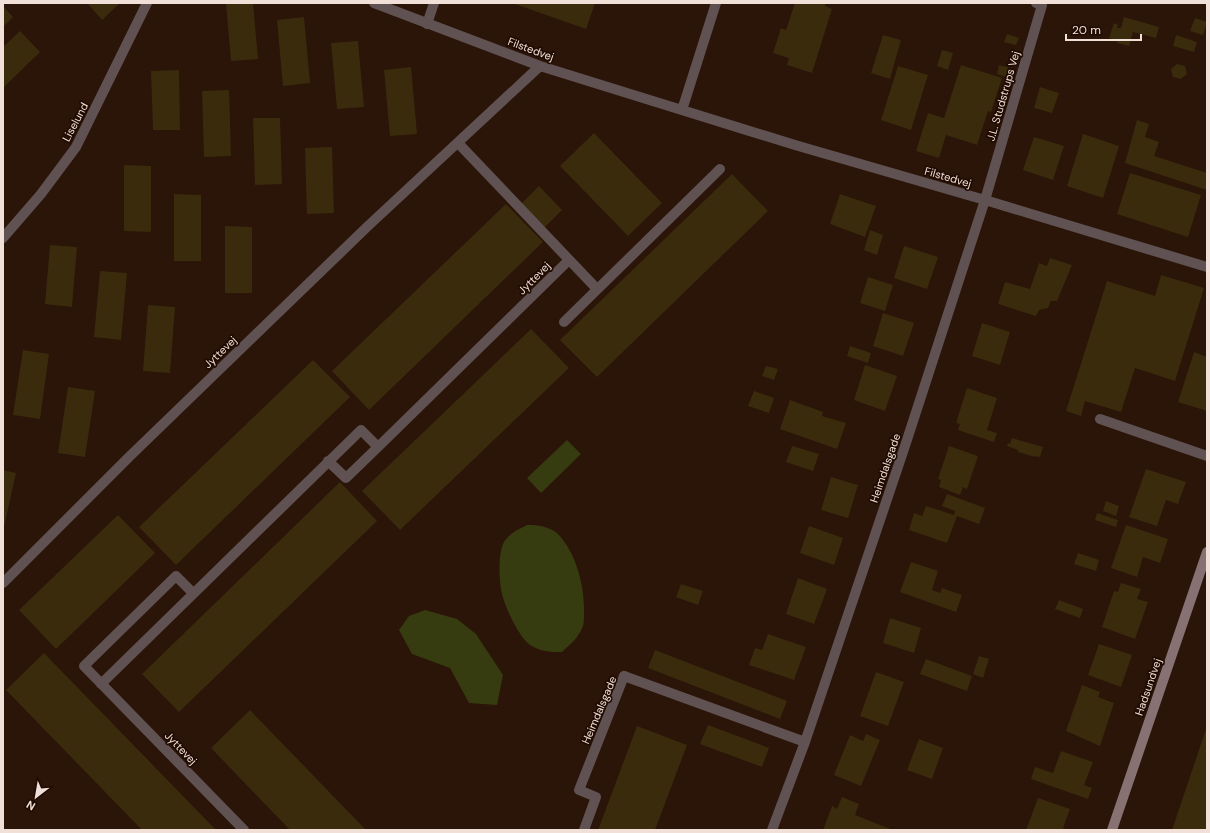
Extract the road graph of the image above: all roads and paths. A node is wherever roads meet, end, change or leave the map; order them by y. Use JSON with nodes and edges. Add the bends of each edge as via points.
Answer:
{"nodes":[{"id":1,"x":147,"y":3,"type":"edge"},
{"id":2,"x":374,"y":3,"type":"edge"},
{"id":3,"x":434,"y":3,"type":"edge"},
{"id":4,"x":716,"y":3,"type":"edge"},
{"id":5,"x":1036,"y":3,"type":"edge"},
{"id":6,"x":427,"y":24,"type":"junction"},
{"id":7,"x":540,"y":66,"type":"junction"},
{"id":8,"x":682,"y":110,"type":"junction"},
{"id":9,"x":458,"y":143,"type":"junction"},
{"id":10,"x":720,"y":169,"type":"dead end"},
{"id":11,"x":985,"y":200,"type":"junction"},
{"id":12,"x":3,"y":238,"type":"edge"},
{"id":13,"x":569,"y":260,"type":"junction"},
{"id":14,"x":1207,"y":267,"type":"edge"},
{"id":15,"x":597,"y":289,"type":"junction"},
{"id":16,"x":564,"y":322,"type":"dead end"},
{"id":17,"x":1100,"y":418,"type":"dead end"},
{"id":18,"x":378,"y":447,"type":"junction"},
{"id":19,"x":1207,"y":456,"type":"edge"},
{"id":20,"x":328,"y":461,"type":"junction"},
{"id":21,"x":1207,"y":552,"type":"edge"},
{"id":22,"x":3,"y":583,"type":"edge"},
{"id":23,"x":193,"y":593,"type":"junction"},
{"id":24,"x":101,"y":684,"type":"junction"},
{"id":25,"x":805,"y":742,"type":"junction"},
{"id":26,"x":244,"y":830,"type":"edge"},
{"id":27,"x":584,"y":830,"type":"edge"},
{"id":28,"x":772,"y":830,"type":"edge"},
{"id":29,"x":1112,"y":830,"type":"edge"}],
"edges":[{"from":1,"to":12,"type":"street","name":"Liselund","via":[[76,147],[41,194]]},
{"from":2,"to":6,"type":"street","name":"Filstedvej"},
{"from":3,"to":6,"type":"street"},
{"from":4,"to":8,"type":"street"},
{"from":5,"to":11,"type":"street","name":"J.L. Studstrups Vej","via":[[1042,5]]},
{"from":6,"to":7,"type":"street","name":"Filstedvej"},
{"from":7,"to":8,"type":"street","name":"Filstedvej"},
{"from":7,"to":9,"type":"street","name":"Jyttevej"},
{"from":8,"to":11,"type":"street","name":"Filstedvej"},
{"from":9,"to":13,"type":"street"},
{"from":9,"to":22,"type":"street","name":"Jyttevej","via":[[193,395]]},
{"from":10,"to":15,"type":"street"},
{"from":11,"to":14,"type":"street","name":"Filstedvej"},
{"from":11,"to":25,"type":"street","name":"Heimdalsgade"},
{"from":13,"to":15,"type":"street"},
{"from":13,"to":18,"type":"street","name":"Jyttevej"},
{"from":15,"to":16,"type":"street"},
{"from":17,"to":19,"type":"street"},
{"from":18,"to":20,"type":"street","name":"Jyttevej","via":[[346,478]]},
{"from":18,"to":20,"type":"street","via":[[361,430]]},
{"from":20,"to":23,"type":"street"},
{"from":21,"to":29,"type":"street","name":"Hadsundvej"},
{"from":23,"to":24,"type":"street"},
{"from":23,"to":24,"type":"street","name":"Jyttevej","via":[[176,576],[84,666]]},
{"from":24,"to":26,"type":"street","name":"Jyttevej"},
{"from":25,"to":27,"type":"street","name":"Heimdalsgade","via":[[624,676],[579,790],[596,797]]},
{"from":25,"to":28,"type":"street","name":"Heimdalsgade"}]}
